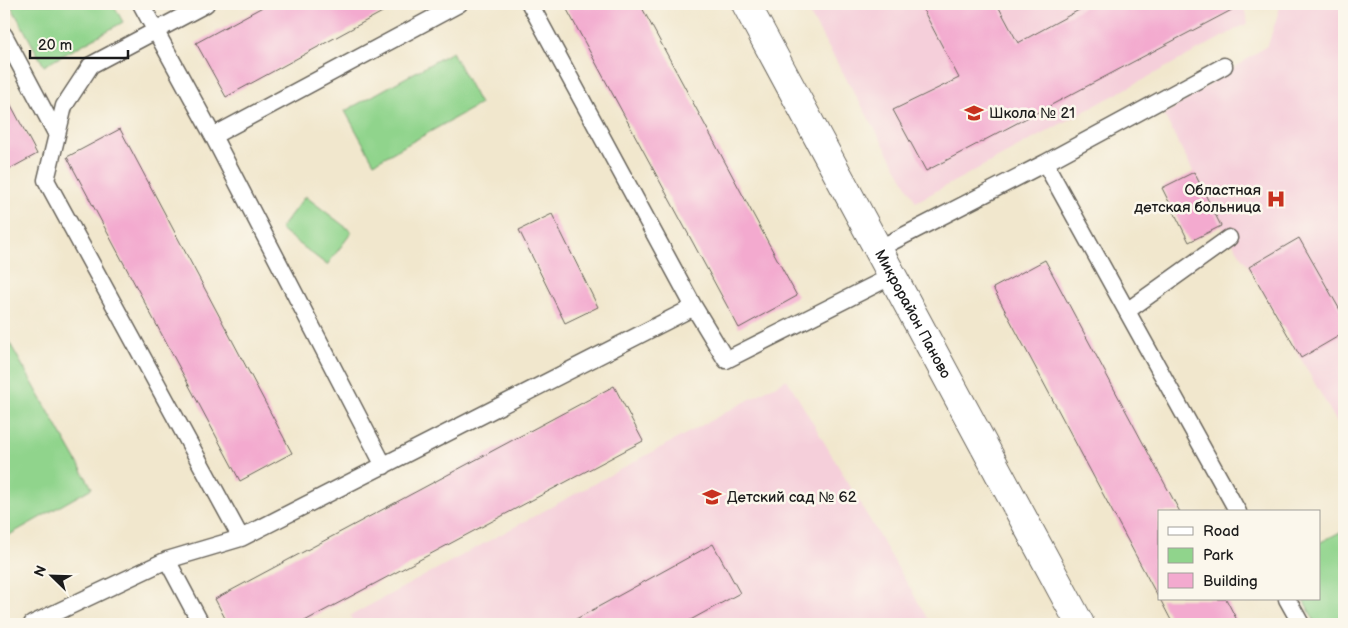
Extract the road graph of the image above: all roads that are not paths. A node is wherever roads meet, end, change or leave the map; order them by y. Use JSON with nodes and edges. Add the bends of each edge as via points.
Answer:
{"nodes":[{"id":1,"x":140,"y":4,"type":"edge"},
{"id":2,"x":206,"y":4,"type":"edge"},
{"id":3,"x":459,"y":4,"type":"edge"},
{"id":4,"x":530,"y":4,"type":"edge"},
{"id":5,"x":746,"y":4,"type":"edge"},
{"id":6,"x":155,"y":31,"type":"junction"},
{"id":7,"x":4,"y":35,"type":"edge"},
{"id":8,"x":1224,"y":66,"type":"dead end"},
{"id":9,"x":57,"y":135,"type":"junction"},
{"id":10,"x":212,"y":136,"type":"junction"},
{"id":11,"x":1045,"y":163,"type":"junction"},
{"id":12,"x":1229,"y":238,"type":"dead end"},
{"id":13,"x":878,"y":249,"type":"junction"},
{"id":14,"x":892,"y":276,"type":"junction"},
{"id":15,"x":694,"y":307,"type":"junction"},
{"id":16,"x":1127,"y":311,"type":"junction"},
{"id":17,"x":384,"y":466,"type":"junction"},
{"id":18,"x":1237,"y":510,"type":"edge"},
{"id":19,"x":241,"y":538,"type":"junction"},
{"id":20,"x":167,"y":560,"type":"junction"},
{"id":21,"x":1288,"y":600,"type":"edge"},
{"id":22,"x":32,"y":624,"type":"edge"},
{"id":23,"x":201,"y":624,"type":"edge"},
{"id":24,"x":1080,"y":624,"type":"edge"},
{"id":25,"x":1301,"y":624,"type":"edge"}],
"edges":[{"from":1,"to":6,"type":"lane"},
{"from":2,"to":6,"type":"lane"},
{"from":3,"to":10,"type":"lane"},
{"from":4,"to":15,"type":"lane"},
{"from":5,"to":13,"type":"street","name":"Микрорайон Паново"},
{"from":6,"to":9,"type":"lane","via":[[91,65],[64,106]]},
{"from":6,"to":10,"type":"lane"},
{"from":7,"to":9,"type":"lane"},
{"from":8,"to":11,"type":"lane"},
{"from":9,"to":19,"type":"lane","via":[[46,180]]},
{"from":10,"to":17,"type":"lane"},
{"from":11,"to":13,"type":"lane"},
{"from":11,"to":16,"type":"lane"},
{"from":12,"to":16,"type":"lane"},
{"from":13,"to":14,"type":"street","name":"Микрорайон Паново"},
{"from":14,"to":15,"type":"lane","via":[[726,360]]},
{"from":14,"to":24,"type":"street","name":"Микрорайон Паново"},
{"from":15,"to":17,"type":"lane"},
{"from":16,"to":18,"type":"lane"},
{"from":17,"to":19,"type":"lane"},
{"from":19,"to":20,"type":"lane"},
{"from":20,"to":22,"type":"lane"},
{"from":20,"to":23,"type":"lane"},
{"from":21,"to":25,"type":"lane"}]}
